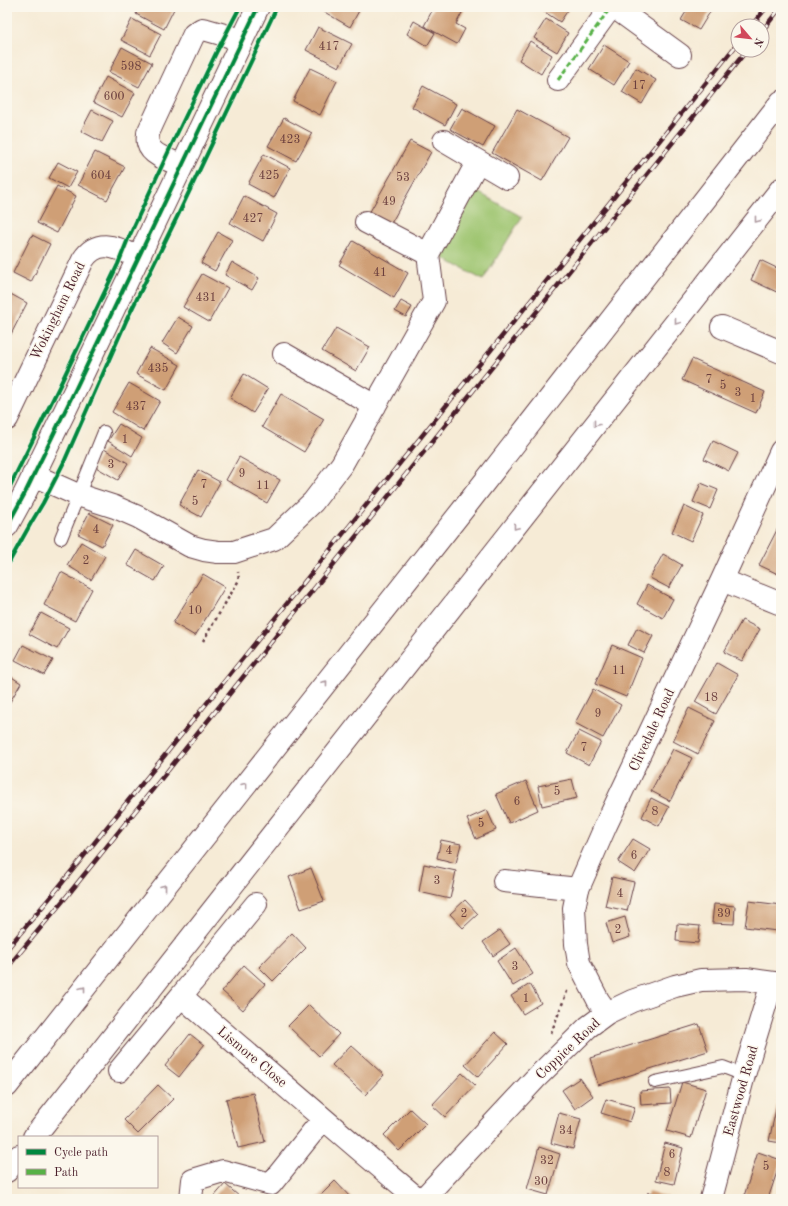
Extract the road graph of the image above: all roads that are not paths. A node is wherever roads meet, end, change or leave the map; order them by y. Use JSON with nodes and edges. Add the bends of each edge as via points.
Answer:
{"nodes":[{"id":1,"x":258,"y":7,"type":"edge"},
{"id":2,"x":611,"y":7,"type":"edge"},
{"id":3,"x":614,"y":7,"type":"edge"},
{"id":4,"x":242,"y":40,"type":"junction"},
{"id":5,"x":680,"y":55,"type":"dead end"},
{"id":6,"x":558,"y":80,"type":"dead end"},
{"id":7,"x":781,"y":102,"type":"edge"},
{"id":8,"x":444,"y":141,"type":"dead end"},
{"id":9,"x":478,"y":161,"type":"junction"},
{"id":10,"x":182,"y":165,"type":"junction"},
{"id":11,"x":507,"y":178,"type":"dead end"},
{"id":12,"x":781,"y":189,"type":"edge"},
{"id":13,"x":366,"y":222,"type":"dead end"},
{"id":14,"x":428,"y":254,"type":"junction"},
{"id":15,"x":138,"y":257,"type":"junction"},
{"id":16,"x":722,"y":327,"type":"dead end"},
{"id":17,"x":781,"y":352,"type":"edge"},
{"id":18,"x":284,"y":354,"type":"dead end"},
{"id":19,"x":375,"y":406,"type":"junction"},
{"id":20,"x":7,"y":419,"type":"edge"},
{"id":21,"x":104,"y":432,"type":"dead end"},
{"id":22,"x":781,"y":451,"type":"edge"},
{"id":23,"x":33,"y":475,"type":"junction"},
{"id":24,"x":78,"y":495,"type":"junction"},
{"id":25,"x":7,"y":526,"type":"edge"},
{"id":26,"x":61,"y":538,"type":"dead end"},
{"id":27,"x":722,"y":580,"type":"junction"},
{"id":28,"x":781,"y":604,"type":"edge"},
{"id":29,"x":504,"y":881,"type":"dead end"},
{"id":30,"x":578,"y":889,"type":"junction"},
{"id":31,"x":256,"y":904,"type":"dead end"},
{"id":32,"x":777,"y":984,"type":"edge"},
{"id":33,"x":181,"y":996,"type":"junction"},
{"id":34,"x":70,"y":1006,"type":"junction"},
{"id":35,"x":607,"y":1013,"type":"junction"},
{"id":36,"x":7,"y":1070,"type":"edge"},
{"id":37,"x":119,"y":1071,"type":"dead end"},
{"id":38,"x":744,"y":1075,"type":"junction"},
{"id":39,"x":655,"y":1082,"type":"dead end"},
{"id":40,"x":7,"y":1086,"type":"edge"},
{"id":41,"x":323,"y":1120,"type":"junction"},
{"id":42,"x":35,"y":1136,"type":"edge"},
{"id":43,"x":18,"y":1157,"type":"edge"},
{"id":44,"x":7,"y":1171,"type":"edge"},
{"id":45,"x":191,"y":1199,"type":"edge"},
{"id":46,"x":418,"y":1199,"type":"edge"},
{"id":47,"x":423,"y":1199,"type":"edge"},
{"id":48,"x":711,"y":1199,"type":"edge"}],
"edges":[{"from":1,"to":4,"type":"street"},
{"from":2,"to":6,"type":"street"},
{"from":3,"to":5,"type":"street"},
{"from":4,"to":10,"type":"street"},
{"from":4,"to":10,"type":"street","via":[[202,29],[194,34],[148,133],[150,149]]},
{"from":34,"to":7,"type":"street","one_way":true},
{"from":8,"to":9,"type":"street"},
{"from":9,"to":11,"type":"street"},
{"from":9,"to":14,"type":"street"},
{"from":10,"to":15,"type":"street"},
{"from":12,"to":42,"type":"street","one_way":true},
{"from":13,"to":14,"type":"street"},
{"from":14,"to":19,"type":"street","via":[[434,301]]},
{"from":15,"to":20,"type":"street","name":"Wokingham Road","via":[[102,246],[86,254]]},
{"from":15,"to":23,"type":"street"},
{"from":16,"to":17,"type":"street"},
{"from":18,"to":19,"type":"street"},
{"from":19,"to":24,"type":"street","via":[[342,464],[313,502],[274,539],[234,552],[218,552],[190,546],[115,506]]},
{"from":21,"to":24,"type":"lane"},
{"from":22,"to":27,"type":"street","name":"Clivedale Road"},
{"from":23,"to":24,"type":"street"},
{"from":23,"to":25,"type":"street"},
{"from":24,"to":26,"type":"lane"},
{"from":27,"to":28,"type":"street"},
{"from":27,"to":30,"type":"street","name":"Clivedale Road"},
{"from":29,"to":30,"type":"street"},
{"from":30,"to":35,"type":"street","name":"Clivedale Road","via":[[574,908],[579,963]]},
{"from":31,"to":33,"type":"street"},
{"from":32,"to":35,"type":"street","name":"Coppice Road","via":[[746,979],[701,980],[632,1001]]},
{"from":32,"to":38,"type":"street","name":"Eastwood Road"},
{"from":33,"to":37,"type":"street"},
{"from":33,"to":41,"type":"street","name":"Lismore Close"},
{"from":34,"to":36,"type":"lane"},
{"from":34,"to":40,"type":"street"},
{"from":35,"to":47,"type":"street","name":"Coppice Road","via":[[588,1027],[535,1079]]},
{"from":38,"to":39,"type":"lane","via":[[723,1066]]},
{"from":38,"to":48,"type":"street","name":"Eastwood Road"},
{"from":41,"to":45,"type":"street","via":[[271,1184],[223,1171],[193,1180]]},
{"from":41,"to":46,"type":"street","name":"Lismore Close"},
{"from":43,"to":44,"type":"street"}]}
